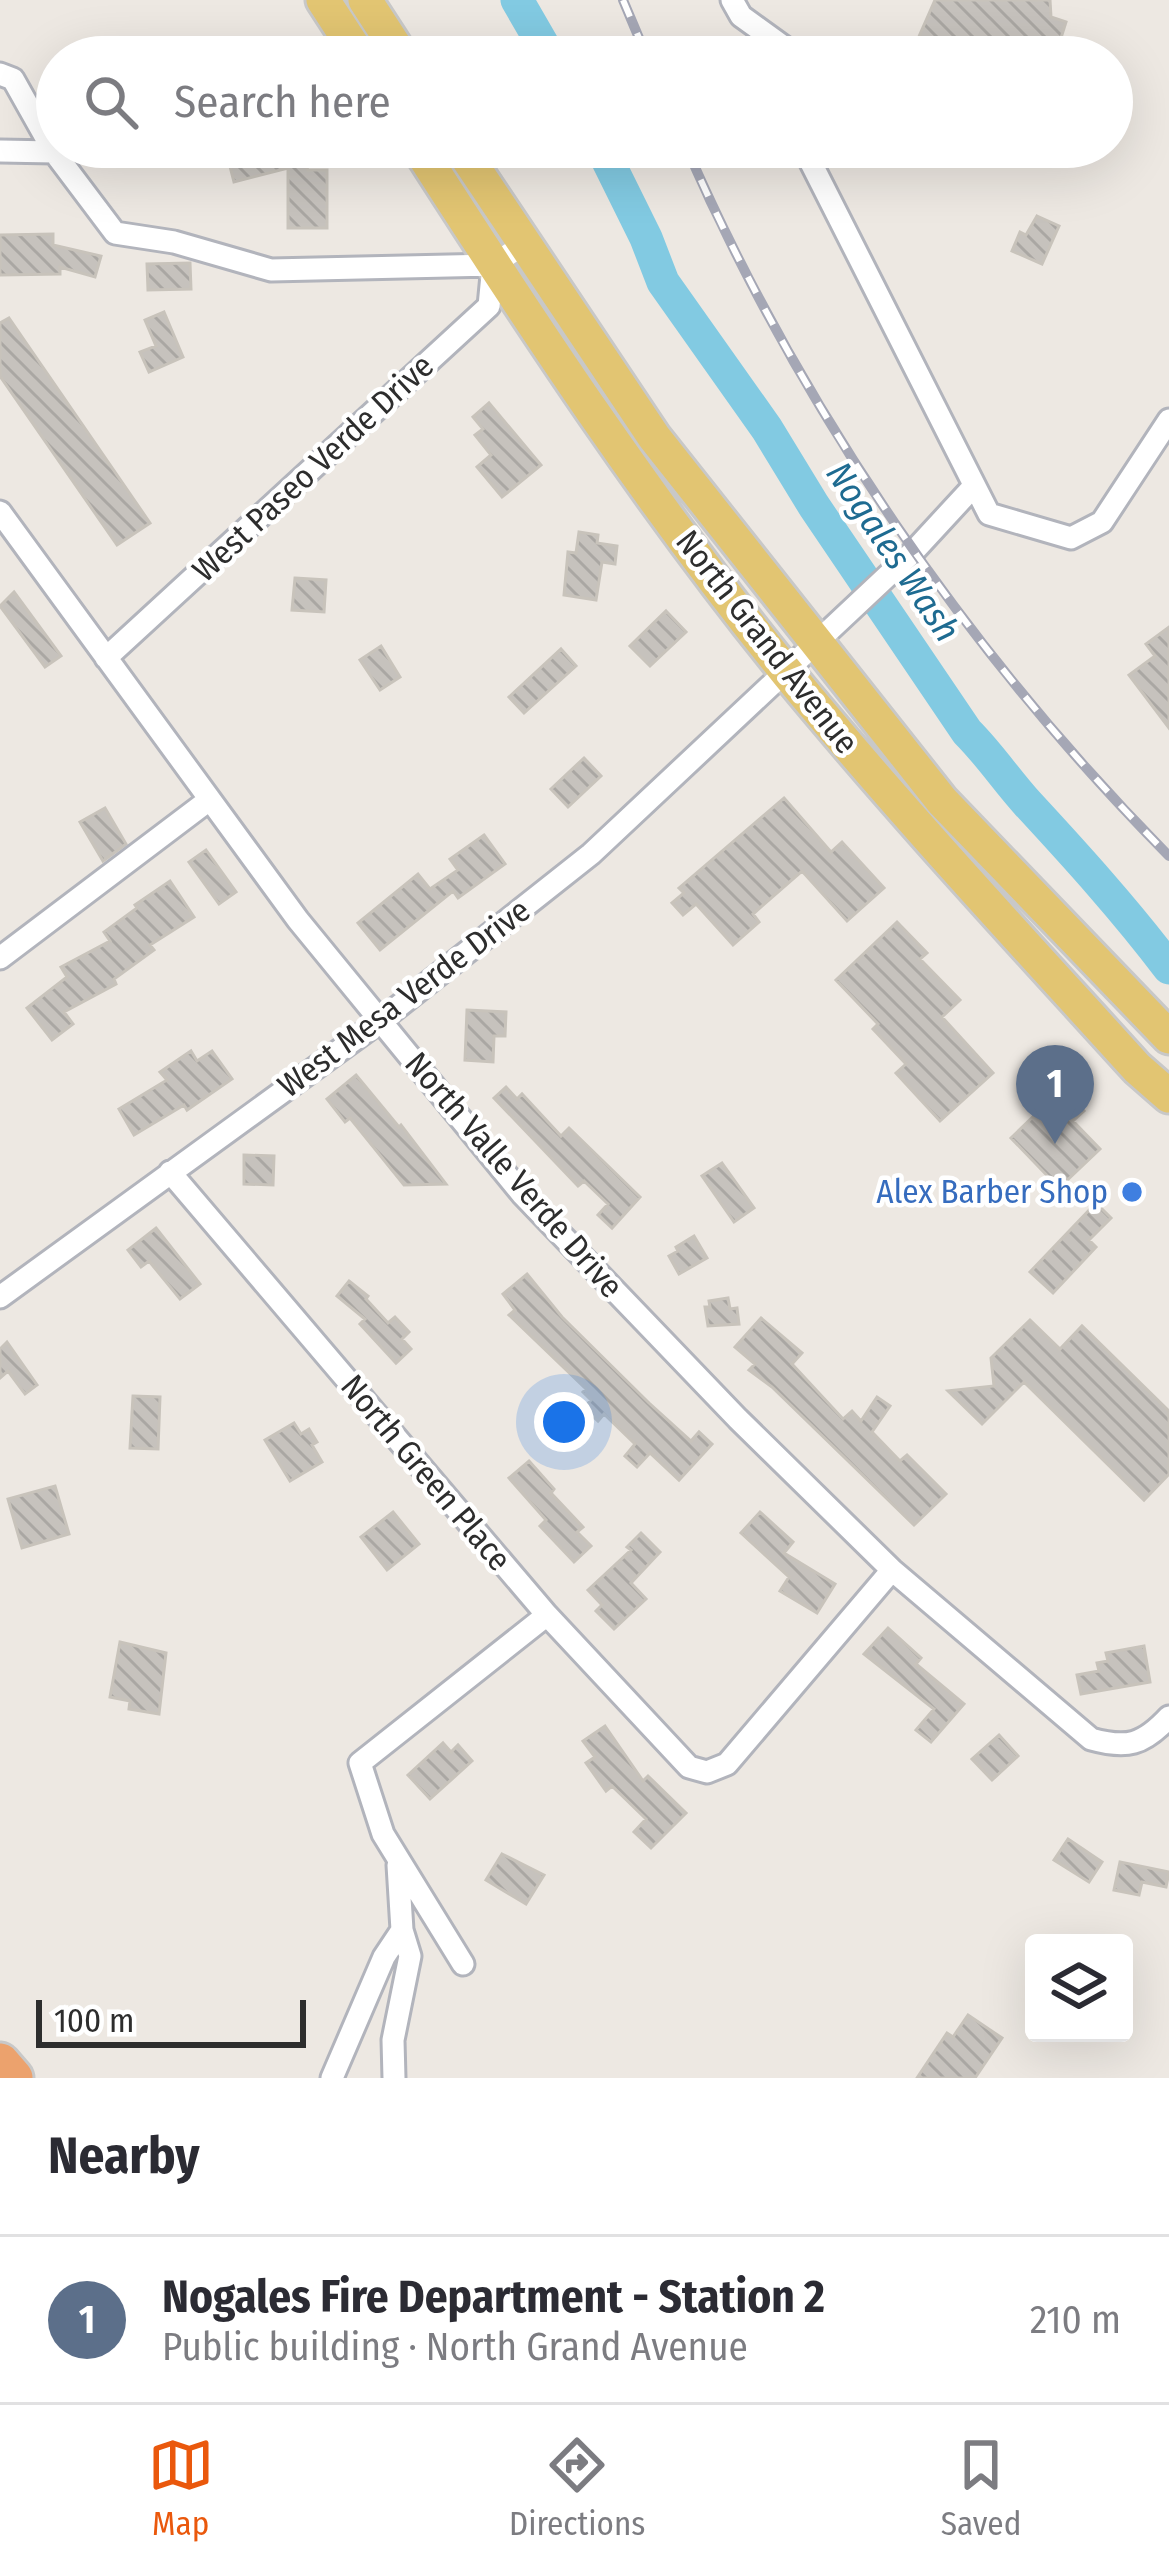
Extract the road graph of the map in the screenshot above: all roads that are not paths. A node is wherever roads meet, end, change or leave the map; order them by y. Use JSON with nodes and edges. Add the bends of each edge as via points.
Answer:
{"nodes":[{"id":1,"x":323,"y":0,"type":"edge"},
{"id":2,"x":365,"y":0,"type":"edge"},
{"id":3,"x":733,"y":0,"type":"edge"},
{"id":4,"x":346,"y":36,"type":"edge"},
{"id":5,"x":388,"y":36,"type":"edge"},
{"id":6,"x":768,"y":36,"type":"edge"},
{"id":7,"x":0,"y":74,"type":"edge"},
{"id":8,"x":36,"y":120,"type":"edge"},
{"id":9,"x":0,"y":151,"type":"edge"},
{"id":10,"x":36,"y":152,"type":"edge"},
{"id":11,"x":66,"y":168,"type":"edge"},
{"id":12,"x":432,"y":168,"type":"edge"},
{"id":13,"x":474,"y":168,"type":"edge"},
{"id":14,"x":813,"y":168,"type":"edge"},
{"id":15,"x":524,"y":244,"type":"junction"},
{"id":16,"x":494,"y":265,"type":"junction"},
{"id":17,"x":1169,"y":420,"type":"edge"},
{"id":18,"x":973,"y":487,"type":"junction"},
{"id":19,"x":0,"y":512,"type":"edge"},
{"id":20,"x":817,"y":643,"type":"junction"},
{"id":21,"x":106,"y":658,"type":"junction"},
{"id":22,"x":786,"y":671,"type":"junction"},
{"id":23,"x":209,"y":800,"type":"junction"},
{"id":24,"x":0,"y":958,"type":"edge"},
{"id":25,"x":380,"y":1021,"type":"junction"},
{"id":26,"x":1169,"y":1037,"type":"edge"},
{"id":27,"x":1169,"y":1096,"type":"edge"},
{"id":28,"x":170,"y":1172,"type":"junction"},
{"id":29,"x":2,"y":1292,"type":"edge"},
{"id":30,"x":892,"y":1570,"type":"junction"},
{"id":31,"x":547,"y":1616,"type":"junction"},
{"id":32,"x":1169,"y":1717,"type":"edge"},
{"id":33,"x":398,"y":1858,"type":"junction"},
{"id":34,"x":402,"y":1930,"type":"junction"},
{"id":35,"x":463,"y":1964,"type":"dead end"},
{"id":36,"x":0,"y":2063,"type":"edge"},
{"id":37,"x":13,"y":2078,"type":"edge"},
{"id":38,"x":332,"y":2078,"type":"edge"},
{"id":39,"x":394,"y":2078,"type":"edge"}],
"edges":[{"from":1,"to":4,"type":"main road"},
{"from":2,"to":5,"type":"main road"},
{"from":3,"to":6,"type":"street","via":[[740,16]]},
{"from":7,"to":8,"type":"street","via":[[13,79]]},
{"from":9,"to":10,"type":"street"},
{"from":11,"to":16,"type":"street","via":[[116,233],[271,270]]},
{"from":12,"to":16,"type":"main road","name":"North Grand Avenue"},
{"from":13,"to":15,"type":"main road","name":"North Grand Avenue"},
{"from":14,"to":18,"type":"street"},
{"from":15,"to":16,"type":"street"},
{"from":15,"to":20,"type":"main road","name":"North Grand Avenue","via":[[654,437]]},
{"from":16,"to":21,"type":"street","name":"West Paseo Verde Drive","via":[[489,306]]},
{"from":16,"to":22,"type":"main road","name":"North Grand Avenue","via":[[574,388]]},
{"from":17,"to":18,"type":"street","via":[[1102,522],[1071,538],[989,514]]},
{"from":18,"to":20,"type":"street","name":"West Mesa Verde Drive"},
{"from":19,"to":21,"type":"street","name":"North Valle Verde Drive"},
{"from":20,"to":22,"type":"street","name":"West Mesa Verde Drive"},
{"from":20,"to":26,"type":"main road","name":"North Grand Avenue","via":[[942,801]]},
{"from":21,"to":23,"type":"street","name":"North Valle Verde Drive"},
{"from":22,"to":25,"type":"street","name":"West Mesa Verde Drive","via":[[591,854]]},
{"from":22,"to":27,"type":"main road","name":"North Grand Avenue","via":[[968,882]]},
{"from":23,"to":24,"type":"street"},
{"from":23,"to":25,"type":"street","name":"North Valle Verde Drive"},
{"from":25,"to":28,"type":"street","name":"West Mesa Verde Drive"},
{"from":25,"to":30,"type":"street","name":"North Valle Verde Drive","via":[[523,1196]]},
{"from":28,"to":29,"type":"street","name":"West Mesa Verde Drive"},
{"from":28,"to":31,"type":"street","name":"North Green Place"},
{"from":30,"to":31,"type":"street","name":"North Green Place","via":[[727,1764],[707,1772],[689,1767]]},
{"from":30,"to":32,"type":"street","name":"North Valle Verde Drive","via":[[1090,1739],[1122,1748]]},
{"from":31,"to":33,"type":"street","via":[[360,1763]]},
{"from":33,"to":34,"type":"street"},
{"from":33,"to":35,"type":"street"},
{"from":34,"to":38,"type":"street"},
{"from":34,"to":39,"type":"street","via":[[410,1956]]},
{"from":36,"to":37,"type":"highway"}]}
